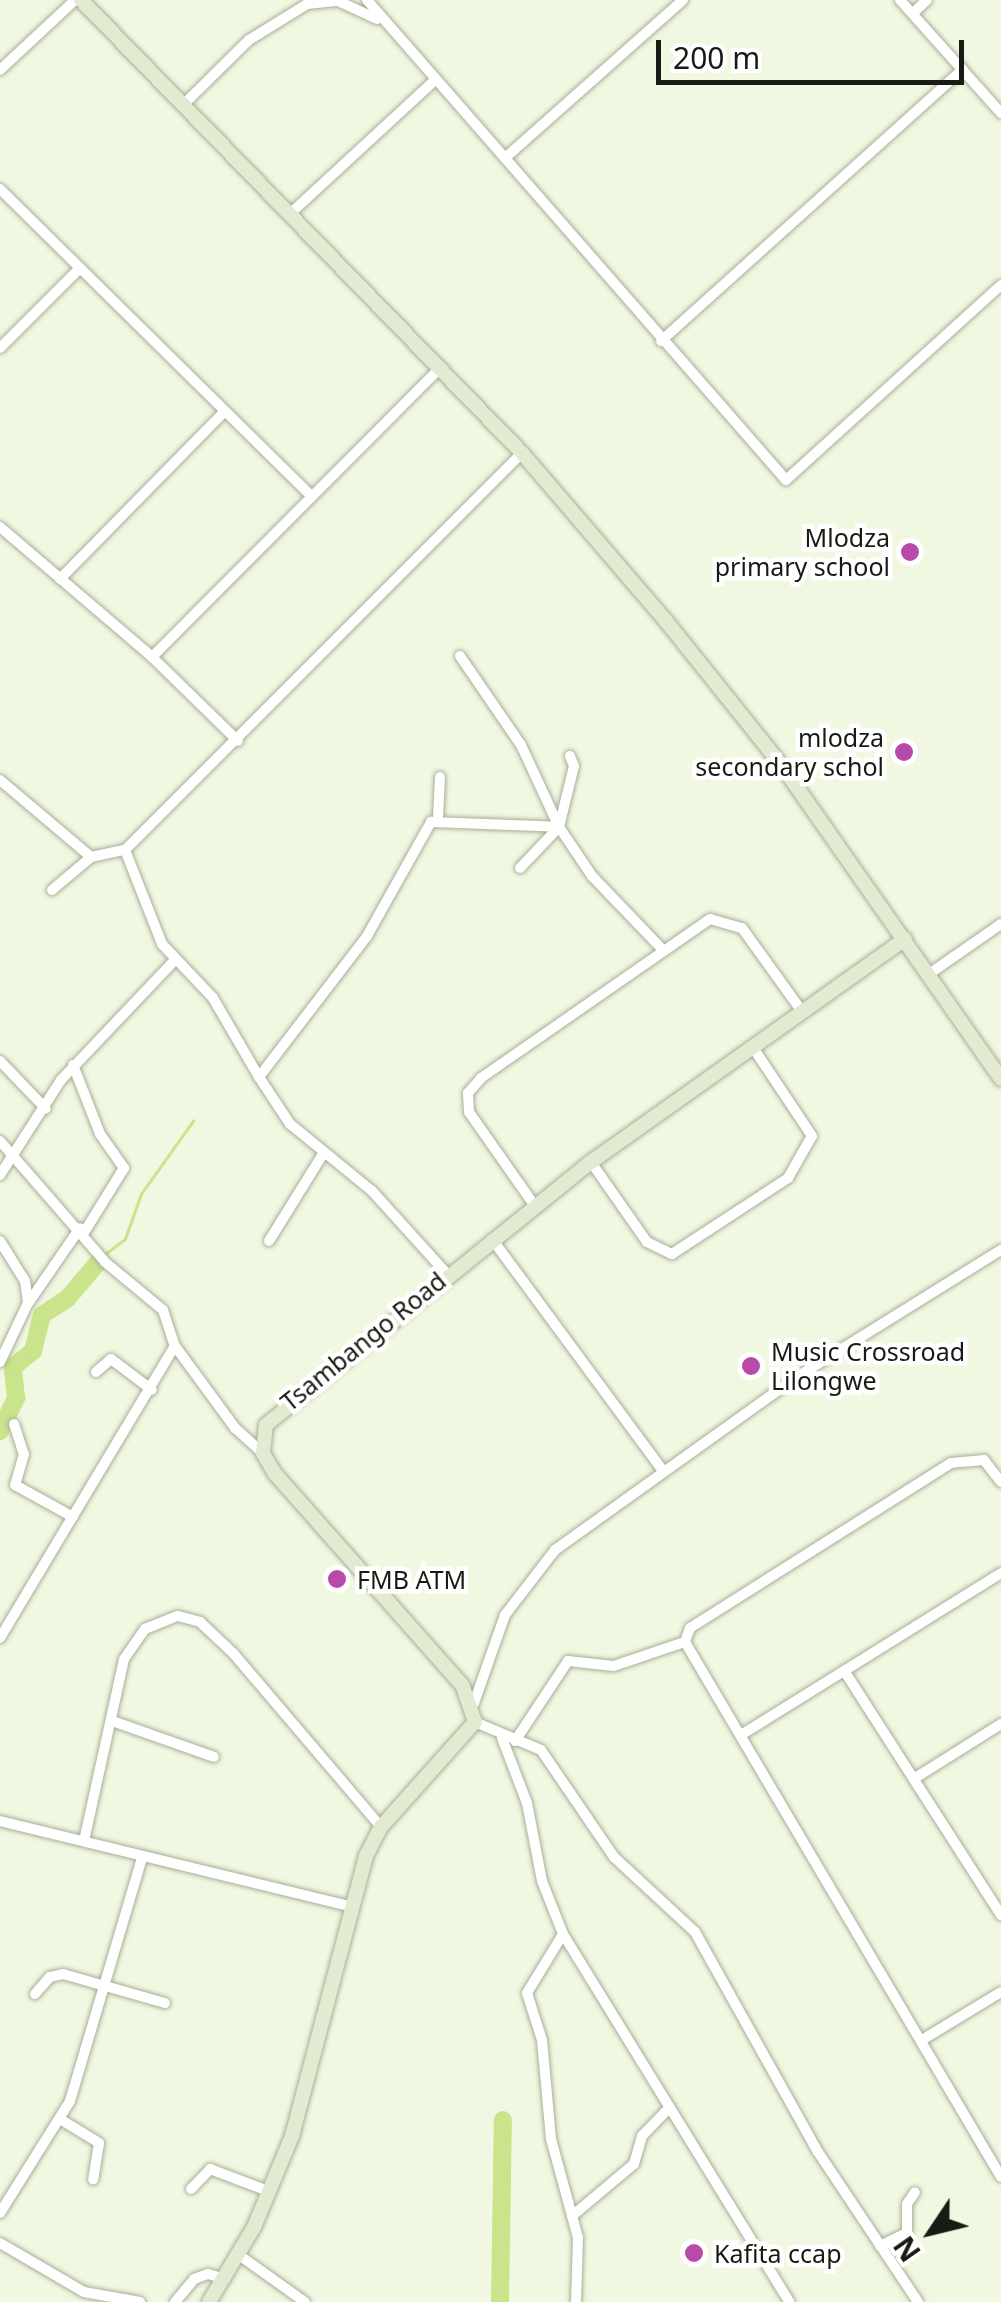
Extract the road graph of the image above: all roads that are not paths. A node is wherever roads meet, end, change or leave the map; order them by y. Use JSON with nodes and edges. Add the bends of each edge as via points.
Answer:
{"nodes":[{"id":1,"x":78,"y":0,"type":"edge"},
{"id":2,"x":367,"y":0,"type":"edge"},
{"id":3,"x":683,"y":0,"type":"edge"},
{"id":4,"x":900,"y":0,"type":"edge"},
{"id":5,"x":927,"y":0,"type":"edge"},
{"id":6,"x":912,"y":13,"type":"junction"},
{"id":7,"x":380,"y":21,"type":"junction"},
{"id":8,"x":964,"y":69,"type":"junction"},
{"id":9,"x":0,"y":70,"type":"edge"},
{"id":10,"x":434,"y":81,"type":"junction"},
{"id":11,"x":184,"y":104,"type":"junction"},
{"id":12,"x":1001,"y":113,"type":"edge"},
{"id":13,"x":505,"y":158,"type":"junction"},
{"id":14,"x":0,"y":189,"type":"edge"},
{"id":15,"x":292,"y":212,"type":"junction"},
{"id":16,"x":80,"y":268,"type":"junction"},
{"id":17,"x":1001,"y":286,"type":"edge"},
{"id":18,"x":661,"y":341,"type":"junction"},
{"id":19,"x":0,"y":348,"type":"edge"},
{"id":20,"x":440,"y":368,"type":"junction"},
{"id":21,"x":223,"y":413,"type":"junction"},
{"id":22,"x":522,"y":453,"type":"junction"},
{"id":23,"x":311,"y":496,"type":"junction"},
{"id":24,"x":0,"y":527,"type":"edge"},
{"id":25,"x":60,"y":579,"type":"junction"},
{"id":26,"x":460,"y":656,"type":"dead end"},
{"id":27,"x":152,"y":657,"type":"junction"},
{"id":28,"x":238,"y":741,"type":"junction"},
{"id":29,"x":570,"y":756,"type":"dead end"},
{"id":30,"x":440,"y":777,"type":"dead end"},
{"id":31,"x":0,"y":780,"type":"edge"},
{"id":32,"x":438,"y":818,"type":"junction"},
{"id":33,"x":558,"y":827,"type":"junction"},
{"id":34,"x":125,"y":850,"type":"junction"},
{"id":35,"x":91,"y":857,"type":"junction"},
{"id":36,"x":520,"y":868,"type":"dead end"},
{"id":37,"x":52,"y":890,"type":"dead end"},
{"id":38,"x":1001,"y":924,"type":"edge"},
{"id":39,"x":905,"y":939,"type":"junction"},
{"id":40,"x":662,"y":950,"type":"junction"},
{"id":41,"x":175,"y":960,"type":"junction"},
{"id":42,"x":929,"y":974,"type":"junction"},
{"id":43,"x":801,"y":1010,"type":"junction"},
{"id":44,"x":752,"y":1046,"type":"junction"},
{"id":45,"x":0,"y":1062,"type":"edge"},
{"id":46,"x":73,"y":1065,"type":"junction"},
{"id":47,"x":999,"y":1071,"type":"edge"},
{"id":48,"x":259,"y":1078,"type":"junction"},
{"id":49,"x":46,"y":1109,"type":"junction"},
{"id":50,"x":0,"y":1140,"type":"edge"},
{"id":51,"x":13,"y":1154,"type":"junction"},
{"id":52,"x":323,"y":1154,"type":"junction"},
{"id":53,"x":591,"y":1162,"type":"junction"},
{"id":54,"x":0,"y":1174,"type":"edge"},
{"id":55,"x":535,"y":1206,"type":"junction"},
{"id":56,"x":81,"y":1231,"type":"junction"},
{"id":57,"x":492,"y":1239,"type":"junction"},
{"id":58,"x":270,"y":1241,"type":"dead end"},
{"id":59,"x":0,"y":1242,"type":"edge"},
{"id":60,"x":1001,"y":1250,"type":"edge"},
{"id":61,"x":447,"y":1274,"type":"junction"},
{"id":62,"x":28,"y":1305,"type":"junction"},
{"id":63,"x":175,"y":1346,"type":"junction"},
{"id":64,"x":0,"y":1362,"type":"edge"},
{"id":65,"x":96,"y":1372,"type":"dead end"},
{"id":66,"x":152,"y":1390,"type":"junction"},
{"id":67,"x":14,"y":1424,"type":"dead end"},
{"id":68,"x":263,"y":1452,"type":"junction"},
{"id":69,"x":663,"y":1471,"type":"junction"},
{"id":70,"x":1001,"y":1482,"type":"edge"},
{"id":71,"x":73,"y":1517,"type":"junction"},
{"id":72,"x":1001,"y":1572,"type":"edge"},
{"id":73,"x":0,"y":1638,"type":"edge"},
{"id":74,"x":684,"y":1642,"type":"junction"},
{"id":75,"x":845,"y":1672,"type":"junction"},
{"id":76,"x":474,"y":1704,"type":"junction"},
{"id":77,"x":112,"y":1721,"type":"junction"},
{"id":78,"x":475,"y":1722,"type":"junction"},
{"id":79,"x":1001,"y":1724,"type":"edge"},
{"id":80,"x":741,"y":1735,"type":"junction"},
{"id":81,"x":502,"y":1738,"type":"junction"},
{"id":82,"x":515,"y":1742,"type":"junction"},
{"id":83,"x":214,"y":1757,"type":"dead end"},
{"id":84,"x":915,"y":1778,"type":"junction"},
{"id":85,"x":0,"y":1822,"type":"edge"},
{"id":86,"x":381,"y":1827,"type":"junction"},
{"id":87,"x":84,"y":1841,"type":"junction"},
{"id":88,"x":142,"y":1858,"type":"junction"},
{"id":89,"x":350,"y":1906,"type":"junction"},
{"id":90,"x":1001,"y":1915,"type":"edge"},
{"id":91,"x":564,"y":1934,"type":"junction"},
{"id":92,"x":104,"y":1986,"type":"junction"},
{"id":93,"x":1001,"y":1992,"type":"edge"},
{"id":94,"x":35,"y":1994,"type":"dead end"},
{"id":95,"x":166,"y":2003,"type":"dead end"},
{"id":96,"x":922,"y":2040,"type":"junction"},
{"id":97,"x":670,"y":2107,"type":"junction"},
{"id":98,"x":60,"y":2119,"type":"junction"},
{"id":99,"x":1001,"y":2177,"type":"edge"},
{"id":100,"x":93,"y":2180,"type":"dead end"},
{"id":101,"x":191,"y":2190,"type":"dead end"},
{"id":102,"x":271,"y":2192,"type":"junction"},
{"id":103,"x":915,"y":2192,"type":"dead end"},
{"id":104,"x":0,"y":2214,"type":"edge"},
{"id":105,"x":572,"y":2216,"type":"junction"},
{"id":106,"x":0,"y":2244,"type":"edge"},
{"id":107,"x":880,"y":2246,"type":"junction"},
{"id":108,"x":238,"y":2255,"type":"junction"},
{"id":109,"x":224,"y":2279,"type":"junction"},
{"id":110,"x":915,"y":2298,"type":"edge"},
{"id":111,"x":140,"y":2302,"type":"edge"},
{"id":112,"x":175,"y":2302,"type":"edge"},
{"id":113,"x":210,"y":2302,"type":"edge"},
{"id":114,"x":305,"y":2302,"type":"edge"},
{"id":115,"x":576,"y":2302,"type":"edge"},
{"id":116,"x":789,"y":2302,"type":"edge"},
{"id":117,"x":903,"y":2302,"type":"edge"}],
"edges":[{"from":1,"to":9,"type":"street"},
{"from":1,"to":11,"type":"street"},
{"from":2,"to":7,"type":"street"},
{"from":3,"to":13,"type":"street"},
{"from":4,"to":6,"type":"street"},
{"from":5,"to":6,"type":"street"},
{"from":6,"to":8,"type":"street"},
{"from":7,"to":10,"type":"street"},
{"from":7,"to":11,"type":"street","via":[[338,1],[307,4],[249,40]]},
{"from":8,"to":12,"type":"street"},
{"from":8,"to":18,"type":"street"},
{"from":10,"to":13,"type":"street"},
{"from":10,"to":15,"type":"street"},
{"from":11,"to":15,"type":"street"},
{"from":13,"to":18,"type":"street"},
{"from":14,"to":16,"type":"street"},
{"from":15,"to":20,"type":"street"},
{"from":16,"to":19,"type":"street"},
{"from":16,"to":21,"type":"street"},
{"from":17,"to":18,"type":"street","via":[[786,480]]},
{"from":20,"to":22,"type":"street"},
{"from":20,"to":23,"type":"street"},
{"from":21,"to":23,"type":"street"},
{"from":21,"to":25,"type":"street"},
{"from":22,"to":28,"type":"street"},
{"from":22,"to":39,"type":"street","via":[[741,712]]},
{"from":23,"to":27,"type":"street"},
{"from":24,"to":25,"type":"street"},
{"from":25,"to":27,"type":"street"},
{"from":26,"to":33,"type":"street","via":[[533,765]]},
{"from":27,"to":28,"type":"street"},
{"from":28,"to":34,"type":"street"},
{"from":29,"to":33,"type":"street"},
{"from":30,"to":32,"type":"street"},
{"from":31,"to":35,"type":"street"},
{"from":32,"to":33,"type":"street"},
{"from":32,"to":48,"type":"street","via":[[367,936]]},
{"from":33,"to":36,"type":"street"},
{"from":33,"to":40,"type":"street","via":[[602,889]]},
{"from":34,"to":35,"type":"street"},
{"from":34,"to":41,"type":"street"},
{"from":35,"to":37,"type":"street"},
{"from":38,"to":42,"type":"street"},
{"from":39,"to":42,"type":"street"},
{"from":39,"to":43,"type":"street","name":"Tsambango Road"},
{"from":40,"to":43,"type":"street","via":[[710,918],[733,920]]},
{"from":40,"to":55,"type":"street","via":[[468,1092],[476,1128]]},
{"from":41,"to":46,"type":"street"},
{"from":41,"to":48,"type":"street","via":[[213,998]]},
{"from":42,"to":47,"type":"street"},
{"from":43,"to":44,"type":"street","name":"Tsambango Road"},
{"from":44,"to":53,"type":"street","name":"Tsambango Road"},
{"from":44,"to":53,"type":"street","via":[[812,1136],[788,1178],[672,1254],[646,1242]]},
{"from":45,"to":49,"type":"street"},
{"from":46,"to":49,"type":"street"},
{"from":46,"to":56,"type":"street","via":[[100,1134],[124,1168]]},
{"from":48,"to":52,"type":"street","via":[[272,1105]]},
{"from":49,"to":51,"type":"street"},
{"from":50,"to":51,"type":"street"},
{"from":51,"to":54,"type":"street"},
{"from":51,"to":56,"type":"street"},
{"from":52,"to":58,"type":"street"},
{"from":52,"to":61,"type":"street","via":[[372,1190]]},
{"from":53,"to":55,"type":"street","name":"Tsambango Road"},
{"from":55,"to":57,"type":"street","name":"Tsambango Road"},
{"from":56,"to":62,"type":"street"},
{"from":56,"to":63,"type":"street","via":[[162,1310]]},
{"from":57,"to":61,"type":"street","name":"Tsambango Road"},
{"from":57,"to":69,"type":"street"},
{"from":59,"to":62,"type":"street","via":[[25,1281]]},
{"from":60,"to":69,"type":"street","via":[[795,1378]]},
{"from":61,"to":68,"type":"street","name":"Tsambango Road","via":[[276,1412],[262,1434]]},
{"from":62,"to":64,"type":"street"},
{"from":63,"to":66,"type":"street"},
{"from":63,"to":68,"type":"street","via":[[235,1428]]},
{"from":65,"to":66,"type":"street","via":[[110,1360]]},
{"from":66,"to":71,"type":"street"},
{"from":67,"to":71,"type":"street","via":[[24,1454],[14,1484]]},
{"from":68,"to":76,"type":"street","via":[[330,1542]]},
{"from":69,"to":76,"type":"street","via":[[555,1550],[527,1580],[505,1615]]},
{"from":70,"to":74,"type":"street","via":[[984,1460],[951,1463],[690,1628]]},
{"from":71,"to":73,"type":"street"},
{"from":72,"to":75,"type":"street"},
{"from":74,"to":80,"type":"street"},
{"from":74,"to":82,"type":"street","via":[[614,1666],[568,1661]]},
{"from":75,"to":80,"type":"street"},
{"from":75,"to":84,"type":"street"},
{"from":76,"to":78,"type":"street"},
{"from":77,"to":83,"type":"street"},
{"from":77,"to":86,"type":"street","via":[[131,1645],[154,1622],[188,1617],[233,1653]]},
{"from":77,"to":87,"type":"street"},
{"from":78,"to":81,"type":"street"},
{"from":78,"to":86,"type":"street"},
{"from":79,"to":84,"type":"street"},
{"from":80,"to":96,"type":"street"},
{"from":81,"to":82,"type":"street"},
{"from":81,"to":91,"type":"street","via":[[528,1803],[542,1881]]},
{"from":82,"to":107,"type":"street","via":[[541,1750],[614,1857],[696,1932],[818,2152]]},
{"from":84,"to":90,"type":"street"},
{"from":85,"to":87,"type":"street"},
{"from":86,"to":89,"type":"street"},
{"from":87,"to":88,"type":"street"},
{"from":88,"to":89,"type":"street"},
{"from":88,"to":92,"type":"street"},
{"from":89,"to":102,"type":"street","via":[[292,2136]]},
{"from":91,"to":97,"type":"street"},
{"from":91,"to":105,"type":"street","via":[[527,1993],[542,2040],[551,2139]]},
{"from":92,"to":94,"type":"street","via":[[56,1974]]},
{"from":92,"to":95,"type":"street"},
{"from":92,"to":98,"type":"street"},
{"from":93,"to":96,"type":"street"},
{"from":96,"to":99,"type":"street"},
{"from":97,"to":105,"type":"street","via":[[642,2136],[634,2164]]},
{"from":97,"to":116,"type":"street"},
{"from":98,"to":100,"type":"street","via":[[99,2143]]},
{"from":98,"to":104,"type":"street"},
{"from":101,"to":102,"type":"street","via":[[210,2169]]},
{"from":102,"to":108,"type":"street"},
{"from":103,"to":107,"type":"street","via":[[907,2204],[907,2233]]},
{"from":105,"to":115,"type":"street","via":[[580,2258]]},
{"from":106,"to":111,"type":"street","via":[[84,2292]]},
{"from":107,"to":110,"type":"street"},
{"from":108,"to":109,"type":"street"},
{"from":108,"to":114,"type":"street"},
{"from":109,"to":112,"type":"street","via":[[194,2279]]},
{"from":109,"to":113,"type":"street"},
{"from":110,"to":117,"type":"street"}]}
